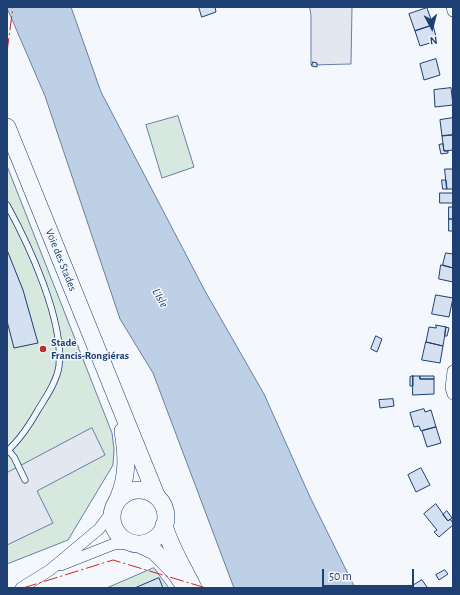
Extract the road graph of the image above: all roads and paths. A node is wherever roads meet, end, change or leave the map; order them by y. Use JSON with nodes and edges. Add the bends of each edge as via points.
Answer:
{"nodes":[{"id":1,"x":452,"y":7,"type":"edge"},
{"id":2,"x":453,"y":11,"type":"edge"},
{"id":3,"x":7,"y":127,"type":"edge"},
{"id":4,"x":7,"y":206,"type":"edge"},
{"id":5,"x":453,"y":371,"type":"edge"},
{"id":6,"x":114,"y":394,"type":"junction"},
{"id":7,"x":453,"y":394,"type":"edge"},
{"id":8,"x":7,"y":450,"type":"edge"},
{"id":9,"x":25,"y":480,"type":"dead end"},
{"id":10,"x":156,"y":495,"type":"junction"},
{"id":11,"x":115,"y":506,"type":"junction"},
{"id":12,"x":164,"y":525,"type":"junction"},
{"id":13,"x":136,"y":543,"type":"junction"},
{"id":14,"x":50,"y":570,"type":"junction"},
{"id":15,"x":21,"y":588,"type":"edge"},
{"id":16,"x":187,"y":588,"type":"edge"},
{"id":17,"x":192,"y":588,"type":"edge"}],
"edges":[{"from":1,"to":2,"type":"street"},
{"from":3,"to":6,"type":"main road","name":"Voie des Stades"},
{"from":4,"to":8,"type":"lane","via":[[22,232],[53,315],[59,367],[31,424]]},
{"from":5,"to":7,"type":"street"},
{"from":6,"to":10,"type":"main road","name":"Voie des Stades"},
{"from":6,"to":11,"type":"main road","name":"Voie des Stades","via":[[123,430],[126,458],[126,475]]},
{"from":8,"to":9,"type":"lane","via":[[14,457]]},
{"from":10,"to":11,"type":"main road","via":[[140,489],[132,490],[124,493]]},
{"from":10,"to":12,"type":"main road","via":[[166,512]]},
{"from":11,"to":13,"type":"main road","via":[[112,521],[114,528],[125,540]]},
{"from":11,"to":14,"type":"street","via":[[98,529]]},
{"from":12,"to":13,"type":"main road","via":[[155,538],[148,542]]},
{"from":12,"to":17,"type":"main road"},
{"from":13,"to":14,"type":"street","via":[[114,544]]},
{"from":13,"to":16,"type":"main road","via":[[154,551]]},
{"from":14,"to":15,"type":"street"}]}
